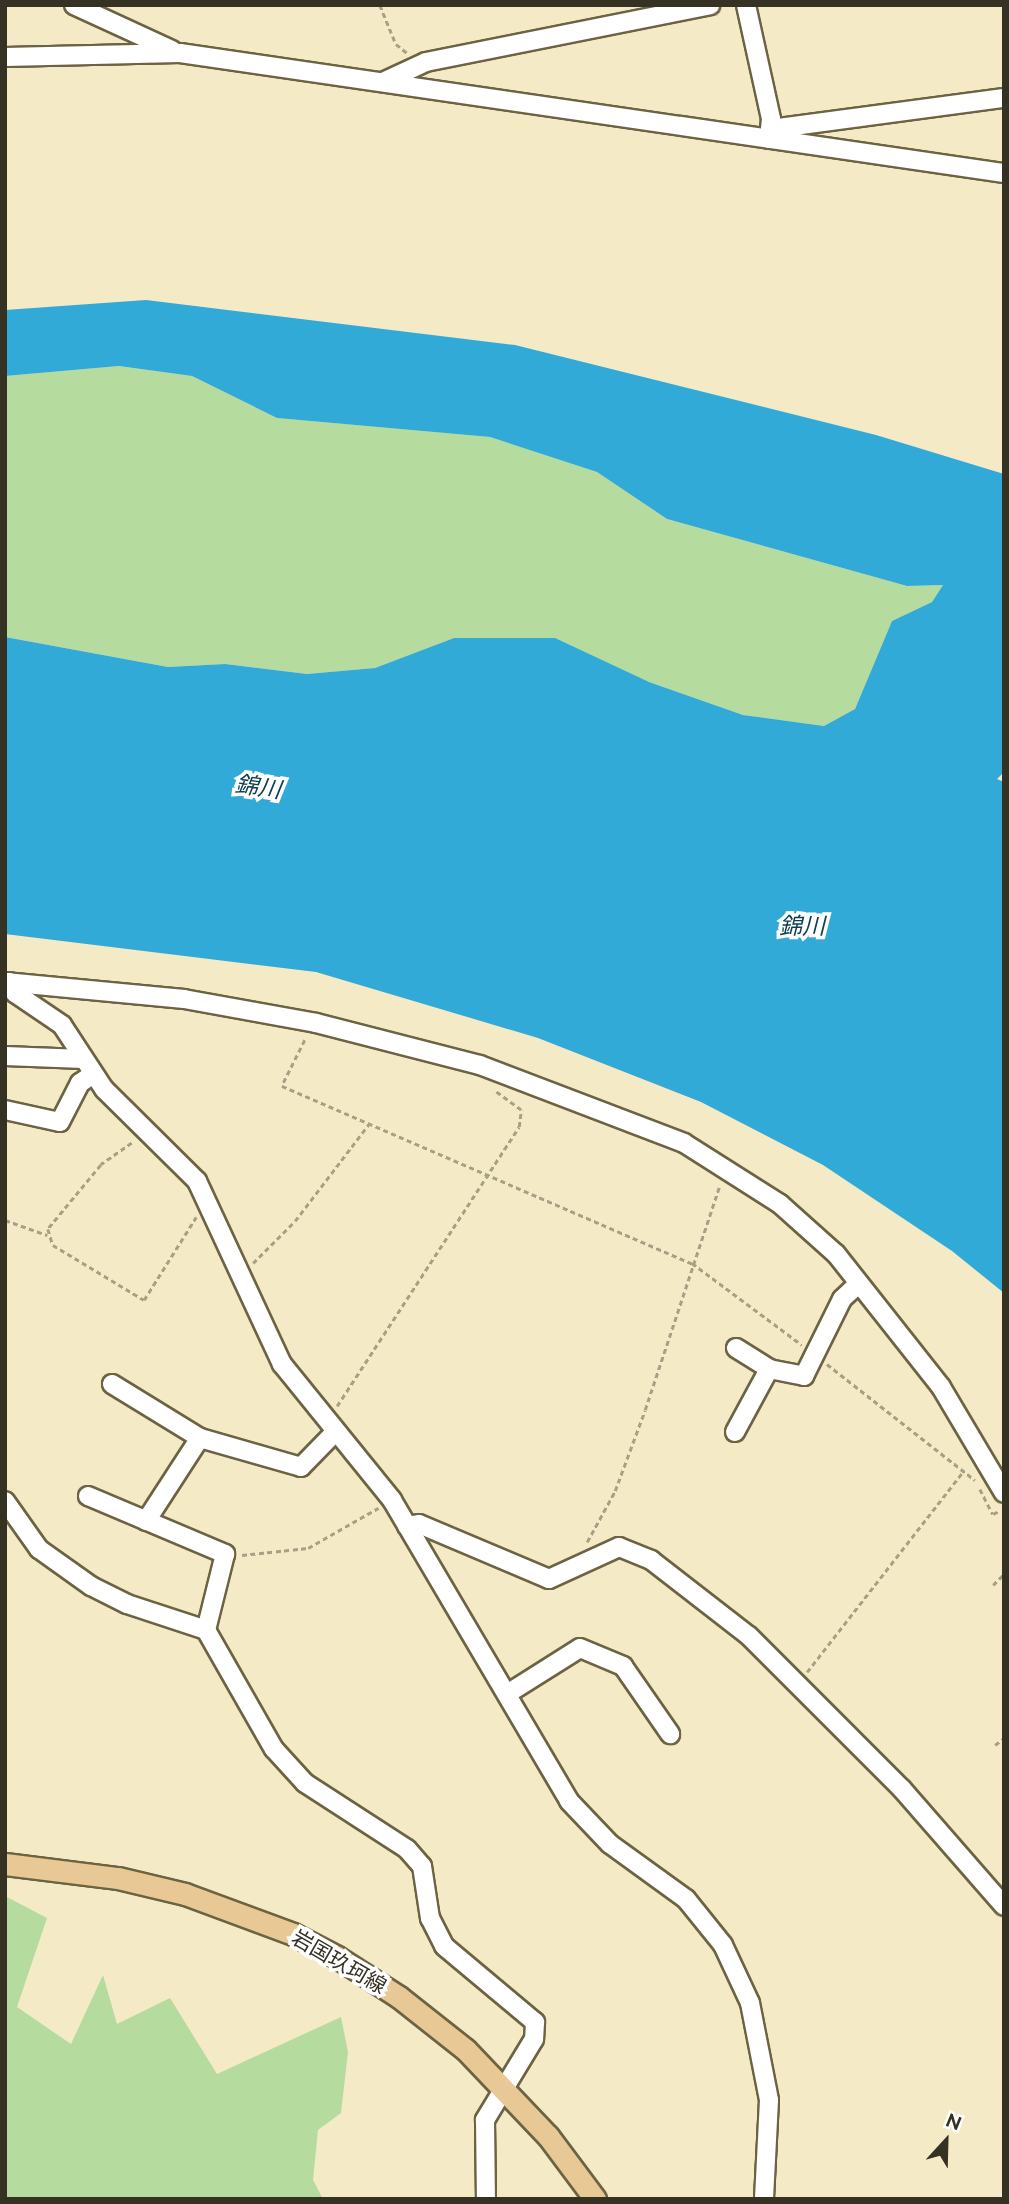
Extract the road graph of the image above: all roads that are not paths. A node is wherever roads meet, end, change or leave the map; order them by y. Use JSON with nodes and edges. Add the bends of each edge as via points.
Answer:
{"nodes":[{"id":1,"x":74,"y":5,"type":"edge"},
{"id":2,"x":710,"y":5,"type":"edge"},
{"id":3,"x":746,"y":5,"type":"edge"},
{"id":4,"x":180,"y":53,"type":"junction"},
{"id":5,"x":5,"y":57,"type":"edge"},
{"id":6,"x":383,"y":82,"type":"junction"},
{"id":7,"x":1004,"y":98,"type":"edge"},
{"id":8,"x":770,"y":134,"type":"junction"},
{"id":9,"x":1004,"y":173,"type":"edge"},
{"id":10,"x":7,"y":982,"type":"edge"},
{"id":11,"x":5,"y":1056,"type":"edge"},
{"id":12,"x":88,"y":1067,"type":"junction"},
{"id":13,"x":5,"y":1110,"type":"edge"},
{"id":14,"x":859,"y":1283,"type":"junction"},
{"id":15,"x":736,"y":1349,"type":"dead end"},
{"id":16,"x":769,"y":1369,"type":"junction"},
{"id":17,"x":112,"y":1384,"type":"dead end"},
{"id":18,"x":331,"y":1425,"type":"junction"},
{"id":19,"x":735,"y":1432,"type":"dead end"},
{"id":20,"x":200,"y":1438,"type":"junction"},
{"id":21,"x":88,"y":1496,"type":"dead end"},
{"id":22,"x":1001,"y":1502,"type":"edge"},
{"id":23,"x":7,"y":1506,"type":"edge"},
{"id":24,"x":146,"y":1521,"type":"junction"},
{"id":25,"x":407,"y":1526,"type":"junction"},
{"id":26,"x":206,"y":1630,"type":"junction"},
{"id":27,"x":507,"y":1694,"type":"junction"},
{"id":28,"x":670,"y":1734,"type":"dead end"},
{"id":29,"x":5,"y":1864,"type":"edge"},
{"id":30,"x":1004,"y":1906,"type":"edge"},
{"id":31,"x":507,"y":2091,"type":"junction"},
{"id":32,"x":486,"y":2199,"type":"edge"},
{"id":33,"x":595,"y":2199,"type":"edge"},
{"id":34,"x":764,"y":2199,"type":"edge"}],
"edges":[{"from":1,"to":4,"type":"street"},
{"from":2,"to":6,"type":"street","via":[[426,62]]},
{"from":3,"to":8,"type":"street"},
{"from":4,"to":5,"type":"street"},
{"from":4,"to":6,"type":"street"},
{"from":6,"to":8,"type":"street"},
{"from":7,"to":8,"type":"street"},
{"from":8,"to":9,"type":"street"},
{"from":10,"to":12,"type":"street","via":[[15,993],[62,1025]]},
{"from":10,"to":14,"type":"street","via":[[184,999],[316,1023],[480,1065],[615,1113],[741,1176],[810,1229]]},
{"from":11,"to":12,"type":"street"},
{"from":12,"to":13,"type":"street","via":[[60,1122]]},
{"from":12,"to":18,"type":"street","via":[[146,1133],[197,1181],[282,1364]]},
{"from":14,"to":16,"type":"street","via":[[842,1299],[804,1376]]},
{"from":14,"to":22,"type":"street","via":[[941,1387]]},
{"from":15,"to":16,"type":"street"},
{"from":16,"to":19,"type":"street"},
{"from":17,"to":20,"type":"street"},
{"from":18,"to":20,"type":"street","via":[[301,1467]]},
{"from":18,"to":25,"type":"street","via":[[392,1500]]},
{"from":20,"to":24,"type":"street"},
{"from":21,"to":24,"type":"street"},
{"from":23,"to":26,"type":"street","via":[[39,1549],[91,1586],[127,1604]]},
{"from":24,"to":26,"type":"street","via":[[225,1554]]},
{"from":25,"to":27,"type":"street"},
{"from":25,"to":30,"type":"street","via":[[419,1524],[549,1578],[605,1551],[636,1551],[722,1612],[902,1790]]},
{"from":26,"to":31,"type":"street","via":[[274,1749],[305,1783],[407,1849],[422,1866],[430,1918],[444,1946],[535,2022],[534,2039]]},
{"from":27,"to":28,"type":"street","via":[[580,1648],[623,1666]]},
{"from":27,"to":34,"type":"street","via":[[585,1822],[701,1914],[741,1978],[769,2100]]},
{"from":29,"to":31,"type":"main road","name":"岩国玖珂線","via":[[118,1878],[186,1894],[293,1934],[399,1997]]},
{"from":31,"to":32,"type":"street","via":[[485,2120]]},
{"from":31,"to":33,"type":"main road","name":"岩国玖珂線"}]}
